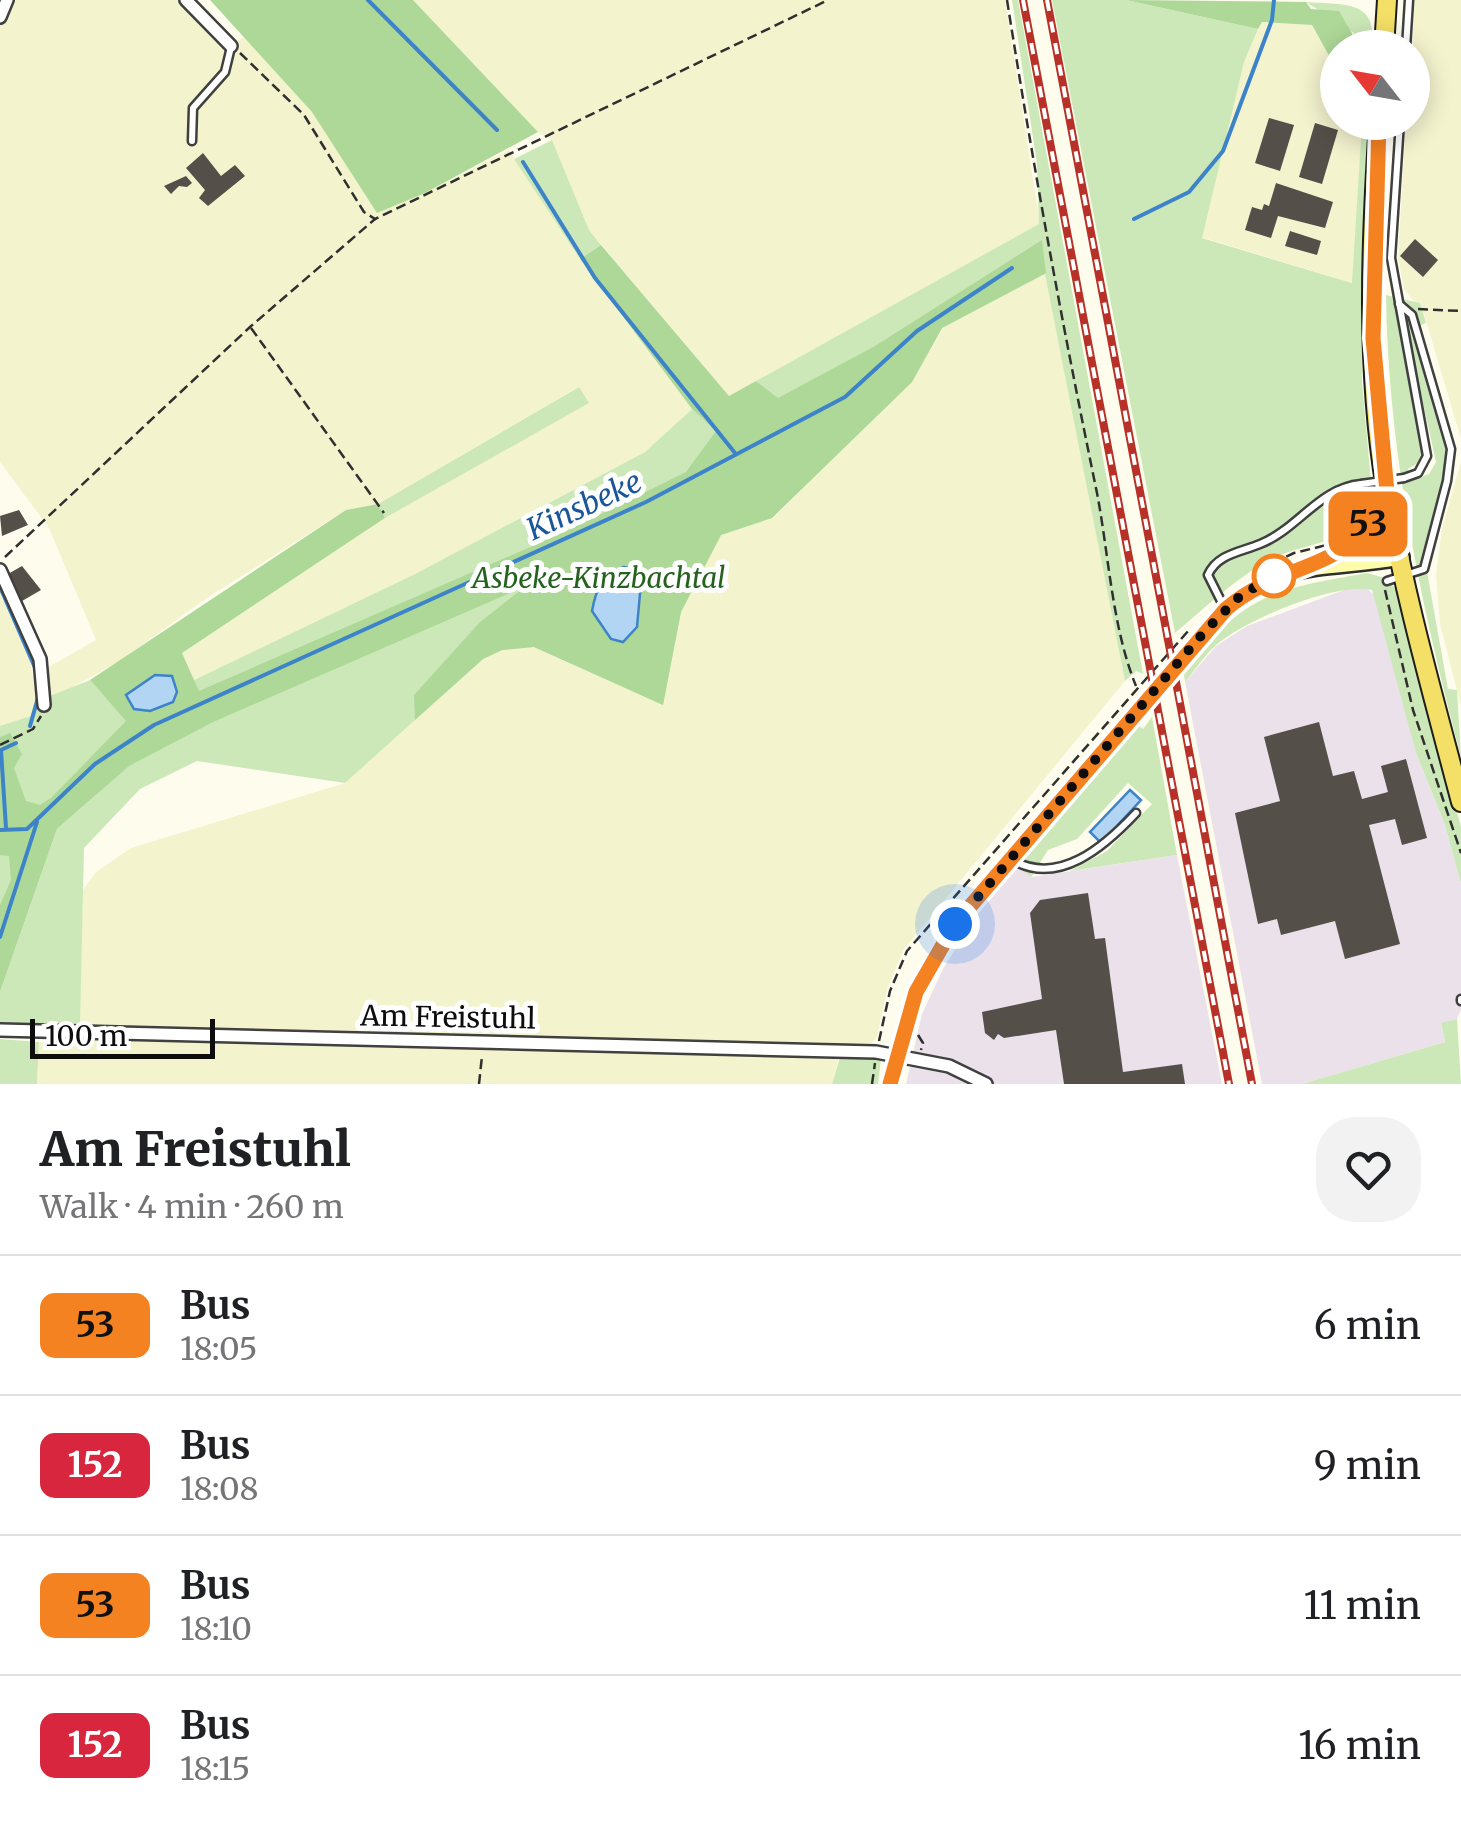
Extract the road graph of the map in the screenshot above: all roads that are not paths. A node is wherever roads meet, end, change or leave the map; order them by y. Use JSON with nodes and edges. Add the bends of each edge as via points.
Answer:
{"nodes":[{"id":1,"x":7,"y":0,"type":"edge"},
{"id":2,"x":186,"y":0,"type":"edge"},
{"id":3,"x":1387,"y":0,"type":"edge"},
{"id":4,"x":1409,"y":0,"type":"edge"},
{"id":5,"x":0,"y":17,"type":"edge"},
{"id":6,"x":1385,"y":30,"type":"edge"},
{"id":7,"x":1407,"y":30,"type":"edge"},
{"id":8,"x":231,"y":46,"type":"joint"},
{"id":9,"x":1378,"y":140,"type":"edge"},
{"id":10,"x":1399,"y":140,"type":"edge"},
{"id":11,"x":192,"y":141,"type":"dead end"},
{"id":12,"x":1398,"y":303,"type":"junction"},
{"id":13,"x":1387,"y":492,"type":"junction"},
{"id":14,"x":1332,"y":558,"type":"junction"},
{"id":15,"x":1398,"y":564,"type":"junction"},
{"id":16,"x":0,"y":570,"type":"edge"},
{"id":17,"x":1226,"y":609,"type":"junction"},
{"id":18,"x":44,"y":705,"type":"road end"},
{"id":19,"x":1461,"y":802,"type":"edge"},
{"id":20,"x":1136,"y":812,"type":"dead end"},
{"id":21,"x":1010,"y":858,"type":"junction"},
{"id":22,"x":0,"y":1030,"type":"edge"},
{"id":23,"x":895,"y":1054,"type":"junction"},
{"id":24,"x":890,"y":1084,"type":"edge"},
{"id":25,"x":986,"y":1084,"type":"edge"}],
"edges":[{"from":1,"to":5,"type":"street"},
{"from":2,"to":8,"type":"street"},
{"from":3,"to":6,"type":"main road"},
{"from":4,"to":7,"type":"lane"},
{"from":8,"to":11,"type":"lane","via":[[225,72],[193,108]]},
{"from":9,"to":13,"type":"main road","via":[[1373,338]]},
{"from":10,"to":12,"type":"lane","via":[[1392,258]]},
{"from":12,"to":15,"type":"lane","via":[[1406,309],[1451,449],[1424,569]]},
{"from":12,"to":17,"type":"lane","bridge":true,"via":[[1427,456],[1418,473],[1339,488],[1277,535],[1217,562],[1208,576]]},
{"from":13,"to":14,"type":"main road","via":[[1378,512]]},
{"from":13,"to":15,"type":"main road"},
{"from":14,"to":15,"type":"main road"},
{"from":14,"to":17,"type":"main road","via":[[1270,578]]},
{"from":15,"to":19,"type":"main road"},
{"from":16,"to":18,"type":"street","via":[[40,660]]},
{"from":17,"to":21,"type":"main road","via":[[1140,695]]},
{"from":20,"to":21,"type":"lane","via":[[1104,848],[1066,864],[1027,869]]},
{"from":21,"to":23,"type":"main road","via":[[937,952]]},
{"from":22,"to":23,"type":"street","name":"Am Freistuhl"},
{"from":23,"to":24,"type":"main road"},
{"from":23,"to":25,"type":"street","name":"Am Freistuhl","via":[[949,1066]]}]}
